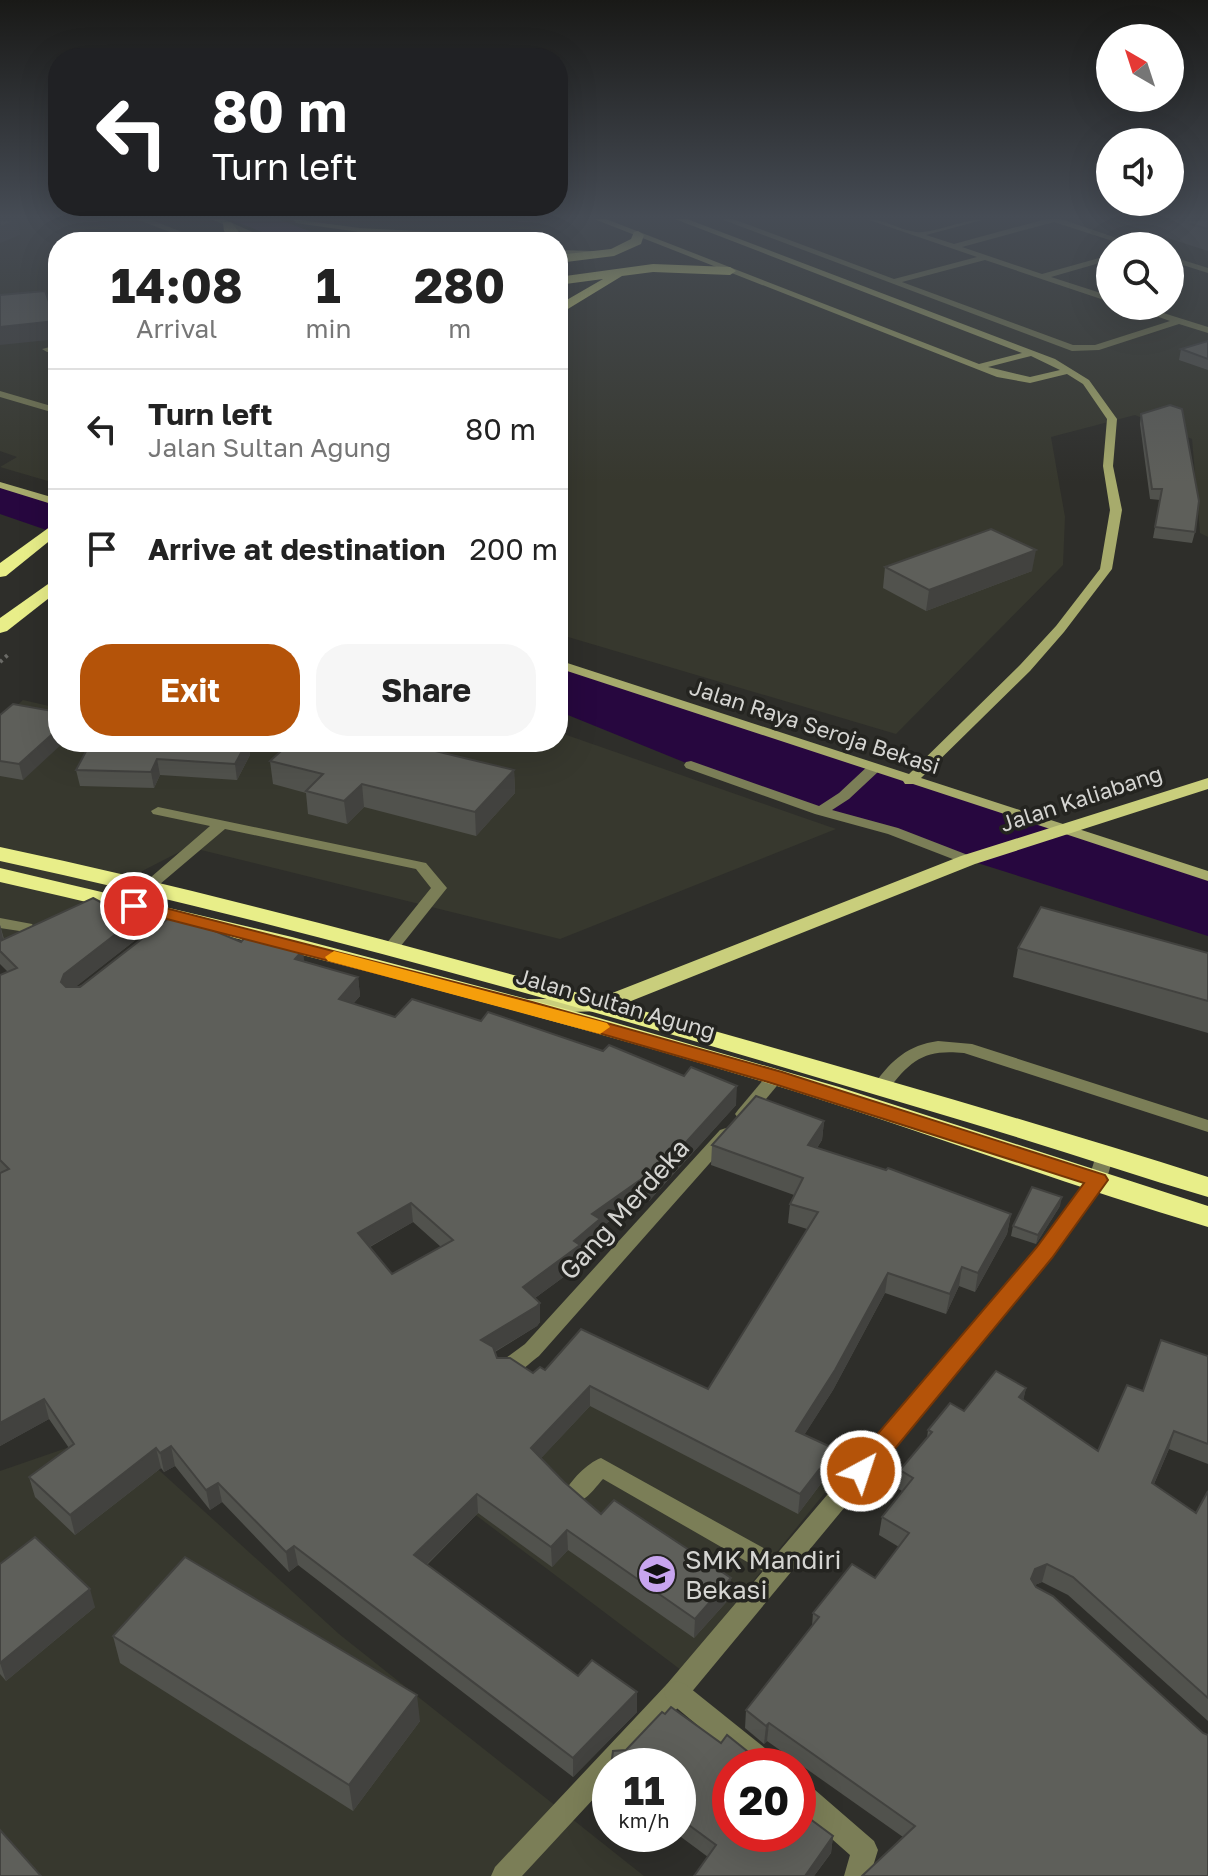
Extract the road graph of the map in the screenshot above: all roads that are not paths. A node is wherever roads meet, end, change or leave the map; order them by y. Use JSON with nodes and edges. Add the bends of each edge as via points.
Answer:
{"nodes":[{"id":1,"x":822,"y":307,"type":"edge"},
{"id":2,"x":910,"y":307,"type":"edge"},
{"id":3,"x":960,"y":307,"type":"edge"},
{"id":4,"x":1176,"y":320,"type":"edge"},
{"id":5,"x":1179,"y":321,"type":"junction"},
{"id":6,"x":1208,"y":330,"type":"edge"},
{"id":7,"x":1032,"y":353,"type":"junction"},
{"id":8,"x":978,"y":367,"type":"junction"},
{"id":9,"x":1070,"y":371,"type":"junction"},
{"id":10,"x":0,"y":394,"type":"edge"},
{"id":11,"x":48,"y":408,"type":"edge"},
{"id":12,"x":0,"y":485,"type":"edge"},
{"id":13,"x":48,"y":500,"type":"edge"},
{"id":14,"x":48,"y":534,"type":"edge"},
{"id":15,"x":0,"y":572,"type":"edge"},
{"id":16,"x":48,"y":590,"type":"edge"},
{"id":17,"x":0,"y":627,"type":"edge"},
{"id":18,"x":568,"y":667,"type":"edge"},
{"id":19,"x":691,"y":765,"type":"dead end"},
{"id":20,"x":872,"y":771,"type":"junction"},
{"id":21,"x":910,"y":781,"type":"junction"},
{"id":22,"x":1208,"y":783,"type":"edge"},
{"id":23,"x":158,"y":811,"type":"dead end"},
{"id":24,"x":820,"y":811,"type":"junction"},
{"id":25,"x":222,"y":824,"type":"junction"},
{"id":26,"x":1050,"y":832,"type":"junction"},
{"id":27,"x":0,"y":854,"type":"edge"},
{"id":28,"x":968,"y":860,"type":"junction"},
{"id":29,"x":0,"y":875,"type":"edge"},
{"id":30,"x":1208,"y":876,"type":"edge"},
{"id":31,"x":148,"y":887,"type":"junction"},
{"id":32,"x":111,"y":900,"type":"junction"},
{"id":33,"x":80,"y":914,"type":"edge"},
{"id":34,"x":180,"y":917,"type":"junction"},
{"id":35,"x":0,"y":923,"type":"edge"},
{"id":36,"x":157,"y":935,"type":"edge"},
{"id":37,"x":14,"y":947,"type":"edge"},
{"id":38,"x":390,"y":949,"type":"junction"},
{"id":39,"x":525,"y":1006,"type":"junction"},
{"id":40,"x":599,"y":1006,"type":"junction"},
{"id":41,"x":775,"y":1077,"type":"junction"},
{"id":42,"x":881,"y":1087,"type":"junction"},
{"id":43,"x":1208,"y":1126,"type":"edge"},
{"id":44,"x":1105,"y":1154,"type":"junction"},
{"id":45,"x":1098,"y":1180,"type":"junction"},
{"id":46,"x":1208,"y":1187,"type":"edge"},
{"id":47,"x":1208,"y":1217,"type":"edge"},
{"id":48,"x":506,"y":1369,"type":"edge"},
{"id":49,"x":575,"y":1494,"type":"edge"},
{"id":50,"x":780,"y":1569,"type":"junction"},
{"id":51,"x":676,"y":1692,"type":"junction"},
{"id":52,"x":745,"y":1748,"type":"edge"},
{"id":53,"x":816,"y":1808,"type":"edge"},
{"id":54,"x":504,"y":1876,"type":"edge"},
{"id":55,"x":857,"y":1876,"type":"edge"}],
"edges":[{"from":1,"to":8,"type":"street"},
{"from":2,"to":7,"type":"street"},
{"from":3,"to":5,"type":"street","via":[[1072,348],[1096,348]]},
{"from":4,"to":5,"type":"street"},
{"from":5,"to":6,"type":"street"},
{"from":7,"to":8,"type":"street"},
{"from":7,"to":9,"type":"street"},
{"from":8,"to":9,"type":"street","via":[[1021,380]]},
{"from":9,"to":21,"type":"street","via":[[1086,382],[1112,419],[1108,466],[1116,510],[1106,569],[1043,648]]},
{"from":10,"to":11,"type":"street"},
{"from":12,"to":13,"type":"street"},
{"from":14,"to":15,"type":"highway"},
{"from":16,"to":17,"type":"highway"},
{"from":18,"to":20,"type":"street","name":"Jalan Raya Seroja Bekasi"},
{"from":19,"to":24,"type":"street"},
{"from":20,"to":21,"type":"street","name":"Jalan Raya Seroja Bekasi"},
{"from":20,"to":24,"type":"street"},
{"from":21,"to":26,"type":"street","name":"Jalan Raya Seroja Bekasi"},
{"from":22,"to":26,"type":"main road","name":"Jalan Kaliabang"},
{"from":23,"to":25,"type":"street"},
{"from":24,"to":28,"type":"street"},
{"from":25,"to":31,"type":"street"},
{"from":25,"to":38,"type":"street","via":[[421,866],[439,888]]},
{"from":26,"to":28,"type":"main road","name":"Jalan Kaliabang"},
{"from":26,"to":30,"type":"street","name":"Jalan Raya Seroja Bekasi"},
{"from":27,"to":31,"type":"highway","name":"Jalan Sultan Agung"},
{"from":28,"to":40,"type":"main road","name":"Jalan Kaliabang"},
{"from":29,"to":32,"type":"highway","name":"Jalan Sultan Agung"},
{"from":31,"to":38,"type":"highway","name":"Jalan Sultan Agung"},
{"from":32,"to":33,"type":"street"},
{"from":32,"to":34,"type":"highway","name":"Jalan Sultan Agung"},
{"from":34,"to":36,"type":"street"},
{"from":34,"to":39,"type":"highway","name":"Jalan Sultan Agung"},
{"from":35,"to":37,"type":"street","via":[[33,930]]},
{"from":38,"to":40,"type":"highway","name":"Jalan Sultan Agung"},
{"from":39,"to":40,"type":"main road"},
{"from":39,"to":41,"type":"highway","name":"Jalan Sultan Agung"},
{"from":40,"to":42,"type":"highway","name":"Jalan Sultan Agung"},
{"from":41,"to":45,"type":"highway","name":"Jalan Sultan Agung"},
{"from":41,"to":48,"type":"street","name":"Gang Merdeka","via":[[532,1350]]},
{"from":42,"to":43,"type":"street","via":[[900,1060],[944,1045]]},
{"from":42,"to":44,"type":"highway","name":"Jalan Sultan Agung"},
{"from":44,"to":45,"type":"street"},
{"from":44,"to":46,"type":"highway","name":"Jalan Sultan Agung"},
{"from":45,"to":47,"type":"highway","name":"Jalan Sultan Agung"},
{"from":45,"to":50,"type":"street","via":[[1045,1252]]},
{"from":49,"to":50,"type":"street","via":[[601,1467]]},
{"from":50,"to":51,"type":"street"},
{"from":51,"to":52,"type":"street"},
{"from":51,"to":54,"type":"street"},
{"from":53,"to":55,"type":"street","via":[[865,1850]]}]}
